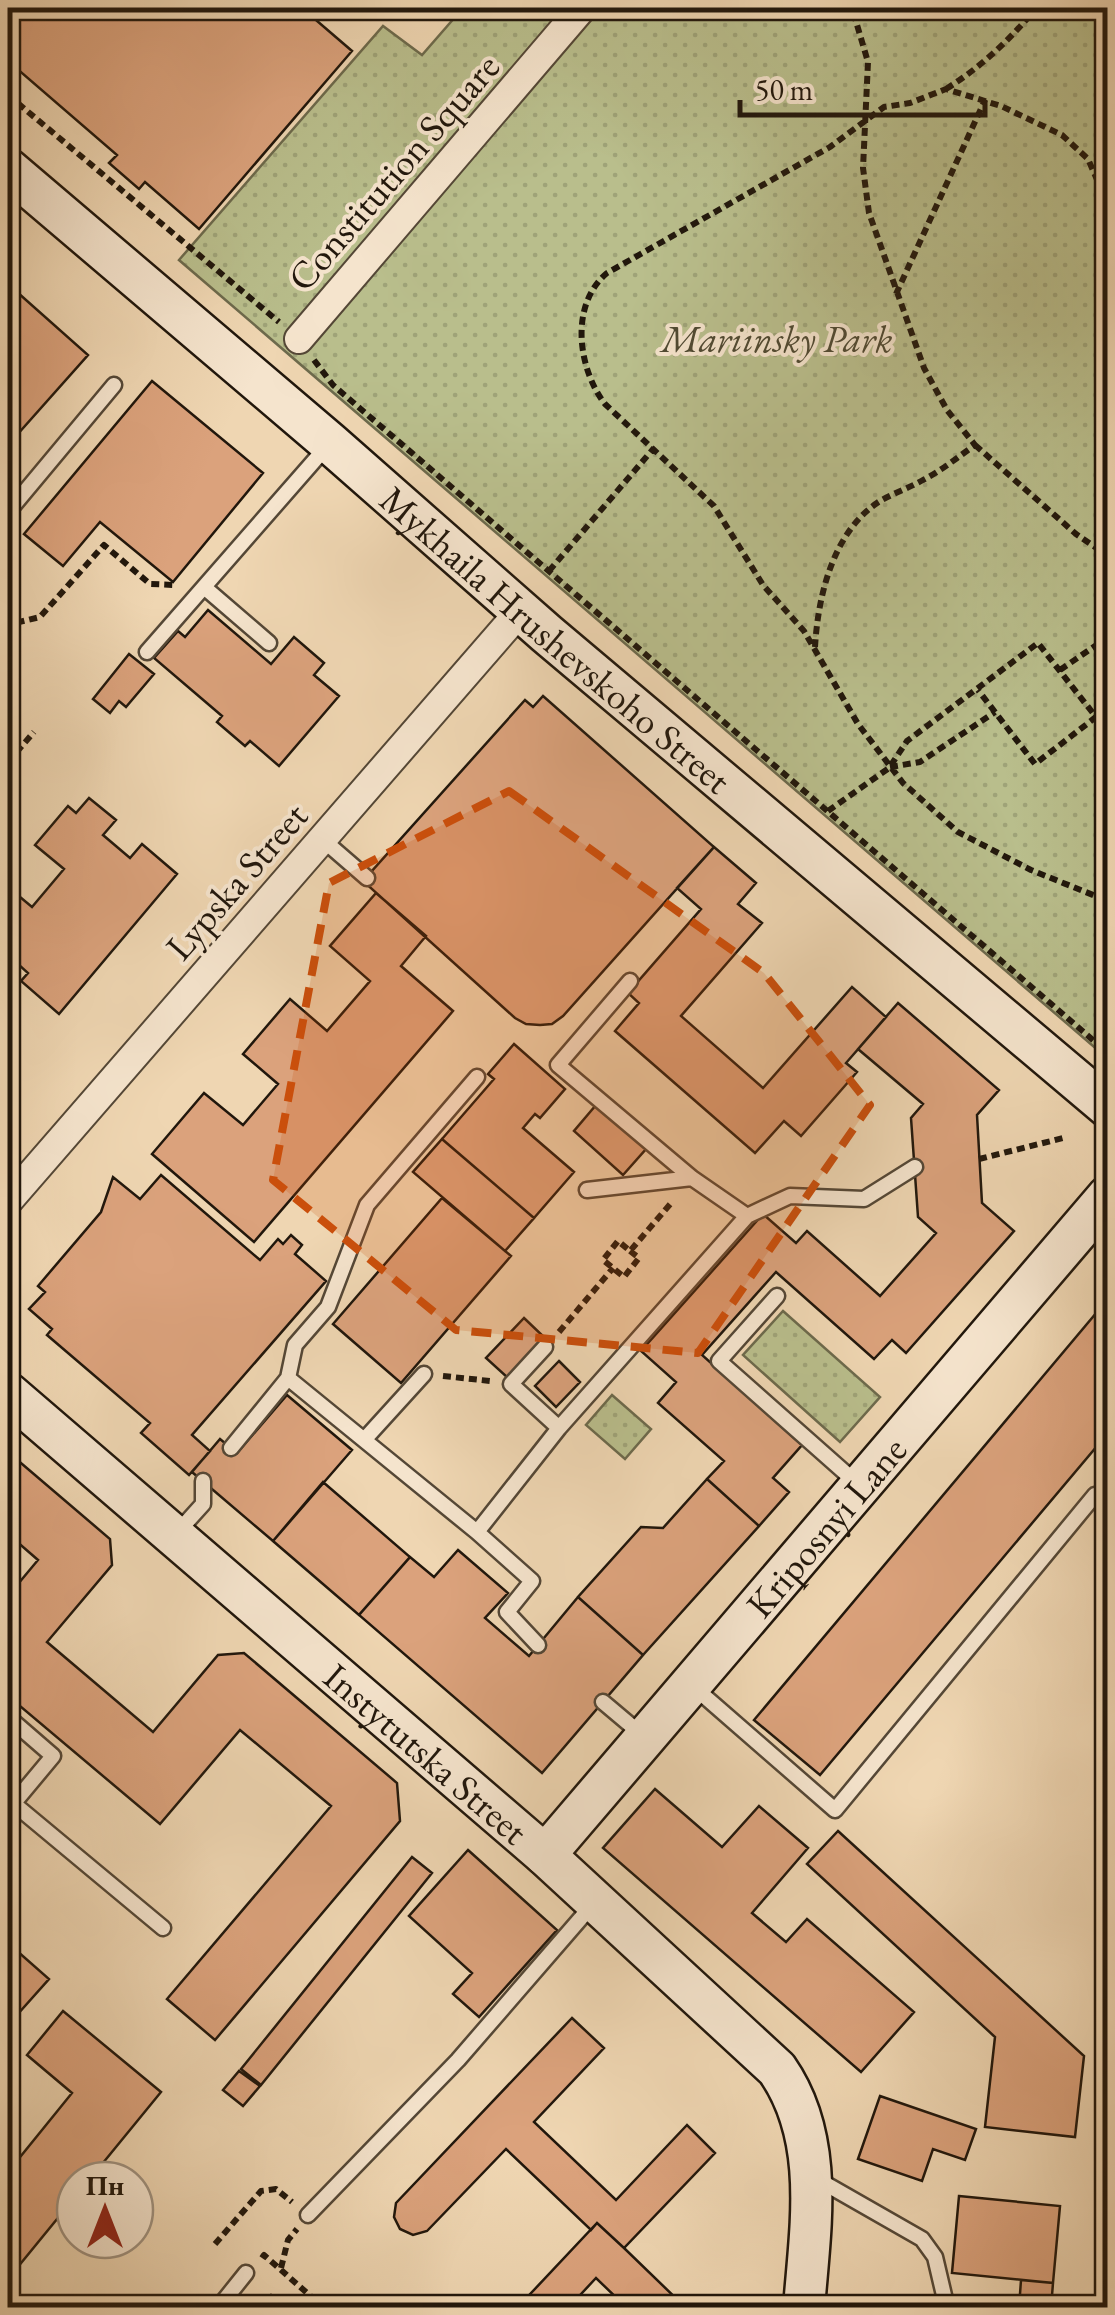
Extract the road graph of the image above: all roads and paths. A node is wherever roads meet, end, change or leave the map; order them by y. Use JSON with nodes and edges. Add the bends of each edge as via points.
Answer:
{"nodes":[{"id":1,"x":582,"y":8,"type":"edge"},
{"id":2,"x":852,"y":8,"type":"edge"},
{"id":3,"x":1036,"y":8,"type":"edge"},
{"id":4,"x":946,"y":90,"type":"junction"},
{"id":5,"x":8,"y":95,"type":"edge"},
{"id":6,"x":985,"y":100,"type":"junction"},
{"id":7,"x":863,"y":120,"type":"junction"},
{"id":8,"x":10,"y":178,"type":"edge"},
{"id":9,"x":1108,"y":205,"type":"edge"},
{"id":10,"x":896,"y":294,"type":"junction"},
{"id":11,"x":299,"y":339,"type":"junction"},
{"id":12,"x":114,"y":385,"type":"dead end"},
{"id":13,"x":330,"y":443,"type":"junction"},
{"id":14,"x":975,"y":445,"type":"junction"},
{"id":15,"x":654,"y":448,"type":"junction"},
{"id":16,"x":8,"y":512,"type":"edge"},
{"id":17,"x":1108,"y":556,"type":"edge"},
{"id":18,"x":548,"y":571,"type":"junction"},
{"id":19,"x":204,"y":587,"type":"junction"},
{"id":20,"x":522,"y":609,"type":"junction"},
{"id":21,"x":8,"y":632,"type":"edge"},
{"id":22,"x":1108,"y":637,"type":"edge"},
{"id":23,"x":269,"y":642,"type":"dead end"},
{"id":24,"x":814,"y":648,"type":"junction"},
{"id":25,"x":148,"y":652,"type":"dead end"},
{"id":26,"x":1060,"y":670,"type":"junction"},
{"id":27,"x":978,"y":690,"type":"junction"},
{"id":28,"x":995,"y":712,"type":"junction"},
{"id":29,"x":34,"y":732,"type":"dead end"},
{"id":30,"x":8,"y":762,"type":"edge"},
{"id":31,"x":889,"y":768,"type":"junction"},
{"id":32,"x":828,"y":810,"type":"junction"},
{"id":33,"x":322,"y":839,"type":"junction"},
{"id":34,"x":366,"y":878,"type":"dead end"},
{"id":35,"x":1104,"y":899,"type":"edge"},
{"id":36,"x":630,"y":981,"type":"dead end"},
{"id":37,"x":1108,"y":1053,"type":"edge"},
{"id":38,"x":477,"y":1077,"type":"dead end"},
{"id":39,"x":1108,"y":1107,"type":"edge"},
{"id":40,"x":1067,"y":1137,"type":"dead end"},
{"id":41,"x":980,"y":1158,"type":"dead end"},
{"id":42,"x":914,"y":1167,"type":"dead end"},
{"id":43,"x":692,"y":1178,"type":"junction"},
{"id":44,"x":588,"y":1190,"type":"dead end"},
{"id":45,"x":1108,"y":1196,"type":"edge"},
{"id":46,"x":8,"y":1201,"type":"edge"},
{"id":47,"x":748,"y":1216,"type":"junction"},
{"id":48,"x":630,"y":1251,"type":"junction"},
{"id":49,"x":614,"y":1268,"type":"junction"},
{"id":50,"x":777,"y":1296,"type":"dead end"},
{"id":51,"x":545,"y":1347,"type":"joint"},
{"id":52,"x":424,"y":1374,"type":"joint"},
{"id":53,"x":288,"y":1378,"type":"junction"},
{"id":54,"x":511,"y":1384,"type":"junction"},
{"id":55,"x":8,"y":1393,"type":"edge"},
{"id":56,"x":559,"y":1428,"type":"junction"},
{"id":57,"x":364,"y":1440,"type":"junction"},
{"id":58,"x":231,"y":1448,"type":"dead end"},
{"id":59,"x":203,"y":1481,"type":"dead end"},
{"id":60,"x":860,"y":1486,"type":"junction"},
{"id":61,"x":1108,"y":1505,"type":"edge"},
{"id":62,"x":477,"y":1532,"type":"junction"},
{"id":63,"x":175,"y":1536,"type":"junction"},
{"id":64,"x":538,"y":1645,"type":"dead end"},
{"id":65,"x":691,"y":1684,"type":"junction"},
{"id":66,"x":603,"y":1702,"type":"dead end"},
{"id":67,"x":8,"y":1717,"type":"edge"},
{"id":68,"x":645,"y":1738,"type":"junction"},
{"id":69,"x":10,"y":1802,"type":"edge"},
{"id":70,"x":545,"y":1855,"type":"junction"},
{"id":71,"x":594,"y":1902,"type":"junction"},
{"id":72,"x":163,"y":1928,"type":"dead end"},
{"id":73,"x":810,"y":2159,"type":"junction"},
{"id":74,"x":308,"y":2215,"type":"junction"},
{"id":75,"x":216,"y":2244,"type":"dead end"},
{"id":76,"x":246,"y":2273,"type":"dead end"},
{"id":77,"x":218,"y":2308,"type":"edge"},
{"id":78,"x":324,"y":2308,"type":"edge"},
{"id":79,"x":804,"y":2308,"type":"edge"},
{"id":80,"x":946,"y":2308,"type":"edge"}],
"edges":[{"from":1,"to":11,"type":"street","name":"Constitution Square"},
{"from":2,"to":7,"type":"path","via":[[868,62]]},
{"from":3,"to":4,"type":"path","via":[[981,65]]},
{"from":4,"to":6,"type":"path"},
{"from":4,"to":7,"type":"path","via":[[884,107]]},
{"from":5,"to":11,"type":"path"},
{"from":6,"to":9,"type":"path","via":[[1076,146]]},
{"from":6,"to":10,"type":"path"},
{"from":7,"to":10,"type":"path","via":[[864,191]]},
{"from":7,"to":15,"type":"path","via":[[594,286],[582,328],[588,376],[605,404]]},
{"from":8,"to":13,"type":"street","name":"Mykhaila Hrushevskoho Street"},
{"from":10,"to":14,"type":"path","via":[[924,368]]},
{"from":11,"to":18,"type":"path","via":[[333,385]]},
{"from":12,"to":16,"type":"lane"},
{"from":13,"to":19,"type":"lane"},
{"from":13,"to":20,"type":"street","name":"Mykhaila Hrushevskoho Street"},
{"from":14,"to":17,"type":"path"},
{"from":14,"to":24,"type":"path","via":[[859,519],[824,584]]},
{"from":15,"to":18,"type":"path"},
{"from":15,"to":24,"type":"path","via":[[714,506],[763,585]]},
{"from":18,"to":32,"type":"path"},
{"from":19,"to":21,"type":"path","via":[[150,584],[104,545],[40,617],[15,623]]},
{"from":19,"to":23,"type":"lane"},
{"from":19,"to":25,"type":"lane"},
{"from":20,"to":33,"type":"street","name":"Lypska Street"},
{"from":20,"to":39,"type":"street","name":"Mykhaila Hrushevskoho Street"},
{"from":22,"to":26,"type":"path"},
{"from":24,"to":31,"type":"path"},
{"from":26,"to":27,"type":"path","via":[[1038,643]]},
{"from":26,"to":28,"type":"path","via":[[1096,717],[1035,764]]},
{"from":27,"to":28,"type":"path"},
{"from":27,"to":31,"type":"path","via":[[906,741]]},
{"from":28,"to":31,"type":"path","via":[[920,762]]},
{"from":29,"to":30,"type":"path"},
{"from":31,"to":32,"type":"path"},
{"from":31,"to":35,"type":"path","via":[[958,832]]},
{"from":32,"to":37,"type":"path"},
{"from":33,"to":34,"type":"lane"},
{"from":33,"to":46,"type":"street","name":"Lypska Street"},
{"from":36,"to":43,"type":"lane","via":[[558,1065]]},
{"from":38,"to":53,"type":"lane","via":[[367,1205],[328,1307],[295,1344]]},
{"from":40,"to":41,"type":"path"},
{"from":42,"to":47,"type":"lane","via":[[864,1199],[790,1196]]},
{"from":43,"to":44,"type":"lane"},
{"from":43,"to":47,"type":"lane"},
{"from":43,"to":48,"type":"path"},
{"from":45,"to":60,"type":"street","name":"Kriposnyi Lane"},
{"from":47,"to":56,"type":"lane"},
{"from":48,"to":49,"type":"path","via":[[639,1258],[624,1276]]},
{"from":48,"to":49,"type":"path","via":[[618,1241],[603,1260]]},
{"from":49,"to":51,"type":"path"},
{"from":50,"to":60,"type":"lane","via":[[719,1361]]},
{"from":51,"to":54,"type":"lane"},
{"from":52,"to":54,"type":"path"},
{"from":52,"to":57,"type":"lane"},
{"from":53,"to":57,"type":"lane"},
{"from":53,"to":58,"type":"lane"},
{"from":54,"to":56,"type":"lane"},
{"from":55,"to":63,"type":"street","name":"Instytutska Street"},
{"from":56,"to":62,"type":"lane"},
{"from":57,"to":62,"type":"lane"},
{"from":59,"to":63,"type":"lane","via":[[203,1504]]},
{"from":60,"to":65,"type":"street","name":"Kriposnyi Lane"},
{"from":61,"to":65,"type":"lane","via":[[1096,1495],[835,1810]]},
{"from":62,"to":64,"type":"lane","via":[[532,1580],[507,1612]]},
{"from":63,"to":70,"type":"street","name":"Instytutska Street"},
{"from":65,"to":68,"type":"street","name":"Kriposnyi Lane"},
{"from":66,"to":68,"type":"lane"},
{"from":67,"to":69,"type":"lane","via":[[53,1756]]},
{"from":68,"to":70,"type":"street","name":"Kriposnyi Lane"},
{"from":69,"to":72,"type":"lane"},
{"from":70,"to":71,"type":"street","name":"Instytutska Street"},
{"from":71,"to":73,"type":"street","name":"Instytutska Street","via":[[777,2070],[791,2089]]},
{"from":71,"to":74,"type":"lane","via":[[458,2060]]},
{"from":73,"to":79,"type":"street"},
{"from":73,"to":80,"type":"lane","via":[[922,2238],[935,2256]]},
{"from":74,"to":75,"type":"path","via":[[276,2188],[261,2191]]},
{"from":74,"to":78,"type":"path","via":[[288,2240],[281,2268]]},
{"from":76,"to":77,"type":"lane"}]}
